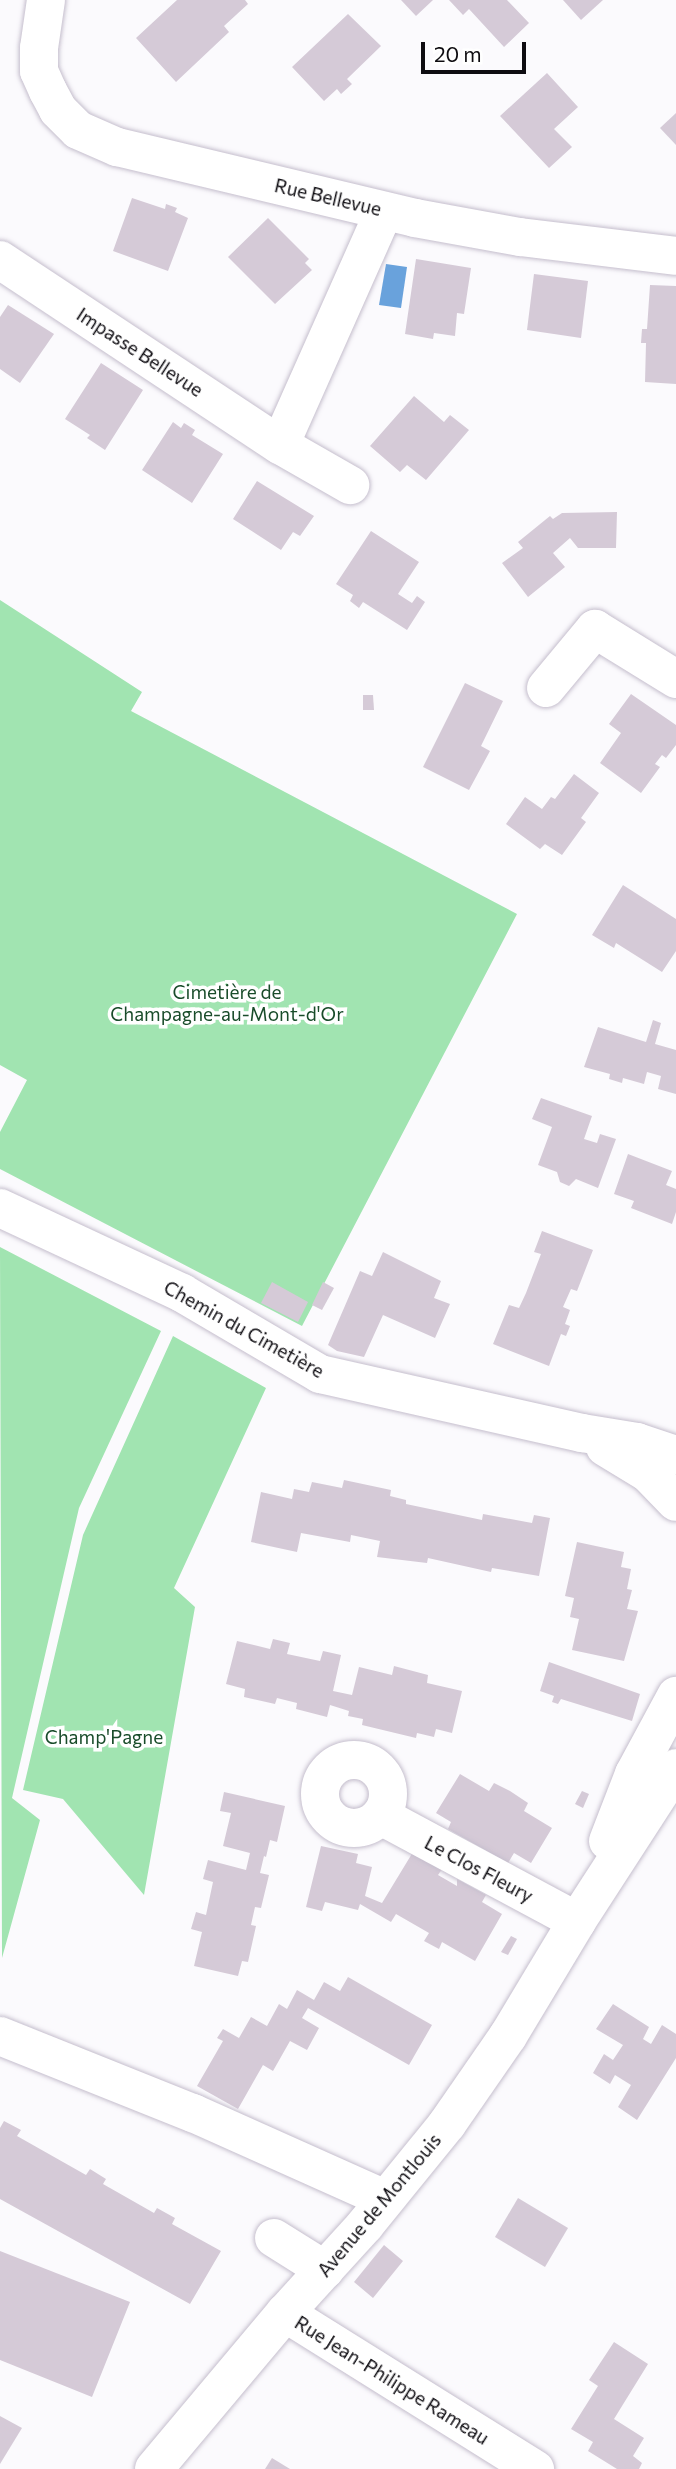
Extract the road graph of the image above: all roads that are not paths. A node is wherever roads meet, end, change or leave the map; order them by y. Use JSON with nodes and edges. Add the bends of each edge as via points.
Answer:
{"nodes":[{"id":1,"x":46,"y":0,"type":"edge"},
{"id":2,"x":384,"y":211,"type":"junction"},
{"id":3,"x":676,"y":256,"type":"edge"},
{"id":4,"x":0,"y":260,"type":"edge"},
{"id":5,"x":280,"y":445,"type":"junction"},
{"id":6,"x":351,"y":485,"type":"dead end"},
{"id":7,"x":676,"y":679,"type":"edge"},
{"id":8,"x":547,"y":688,"type":"dead end"},
{"id":9,"x":0,"y":1208,"type":"edge"},
{"id":10,"x":582,"y":1433,"type":"junction"},
{"id":11,"x":676,"y":1455,"type":"edge"},
{"id":12,"x":676,"y":1502,"type":"edge"},
{"id":13,"x":676,"y":1696,"type":"edge"},
{"id":14,"x":676,"y":1768,"type":"edge"},
{"id":15,"x":381,"y":1816,"type":"dead end"},
{"id":16,"x":577,"y":1921,"type":"junction"},
{"id":17,"x":0,"y":2036,"type":"edge"},
{"id":18,"x":385,"y":2199,"type":"junction"},
{"id":19,"x":274,"y":2238,"type":"dead end"},
{"id":20,"x":325,"y":2270,"type":"junction"},
{"id":21,"x":285,"y":2313,"type":"junction"},
{"id":22,"x":155,"y":2469,"type":"edge"},
{"id":23,"x":535,"y":2469,"type":"edge"}],
"edges":[{"from":1,"to":2,"type":"street","name":"Rue Bellevue","via":[[39,71],[58,110],[78,130],[117,147]]},
{"from":2,"to":3,"type":"street","name":"Rue Bellevue","via":[[520,237]]},
{"from":2,"to":5,"type":"street"},
{"from":4,"to":5,"type":"street","name":"Impasse Bellevue"},
{"from":5,"to":6,"type":"street","name":"Impasse Bellevue"},
{"from":7,"to":8,"type":"street","via":[[595,629]]},
{"from":9,"to":10,"type":"street","name":"Chemin du Cimetière","via":[[182,1293],[320,1374]]},
{"from":10,"to":11,"type":"street","name":"Chemin du Cimetière","via":[[637,1442]]},
{"from":10,"to":12,"type":"street","name":"Chemin du Cimetière","via":[[648,1473]]},
{"from":13,"to":16,"type":"street","name":"Avenue de Montlouis","via":[[634,1774]]},
{"from":14,"to":16,"type":"street","name":"Avenue de Montlouis"},
{"from":15,"to":16,"type":"street","name":"Le Clos Fleury"},
{"from":16,"to":18,"type":"street","name":"Avenue de Montlouis","via":[[501,2047],[447,2124]]},
{"from":17,"to":18,"type":"street","via":[[193,2113]]},
{"from":18,"to":20,"type":"street","name":"Avenue de Montlouis"},
{"from":19,"to":20,"type":"street"},
{"from":20,"to":21,"type":"street","name":"Avenue de Montlouis"},
{"from":21,"to":22,"type":"street","name":"Avenue de Montlouis"},
{"from":21,"to":23,"type":"street","name":"Rue Jean-Philippe Rameau"}]}
